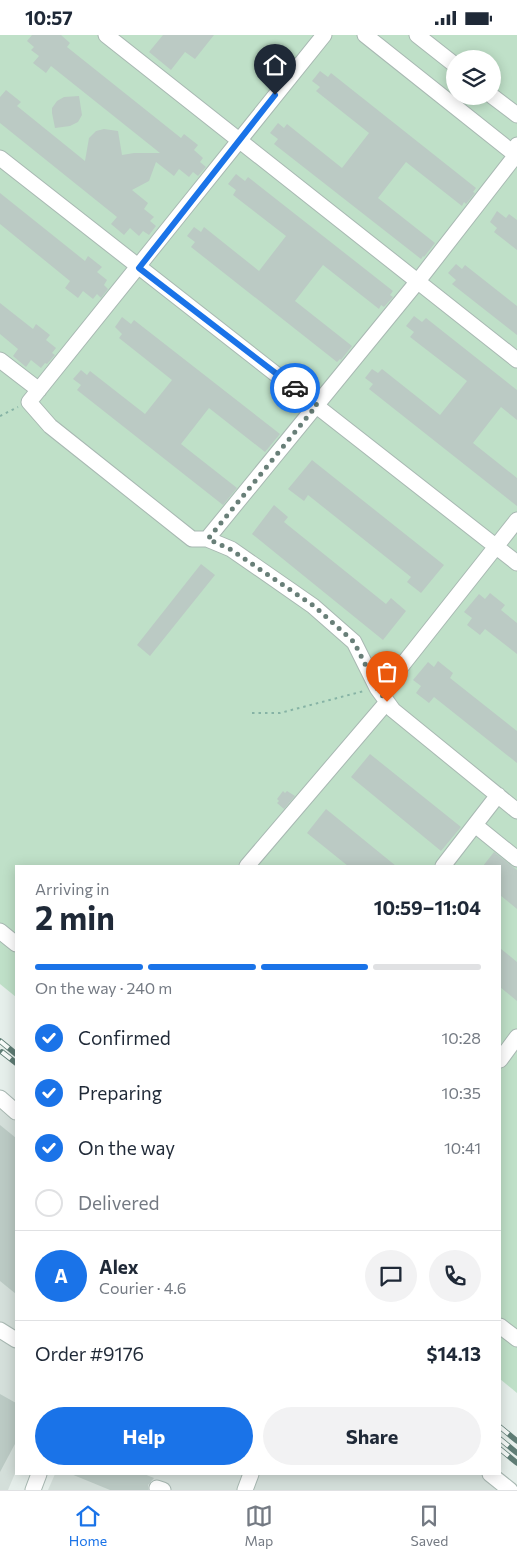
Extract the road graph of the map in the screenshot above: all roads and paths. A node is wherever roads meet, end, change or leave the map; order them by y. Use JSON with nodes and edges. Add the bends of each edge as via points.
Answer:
{"nodes":[{"id":1,"x":106,"y":35,"type":"edge"},
{"id":2,"x":324,"y":35,"type":"edge"},
{"id":3,"x":365,"y":35,"type":"edge"},
{"id":4,"x":417,"y":35,"type":"edge"},
{"id":5,"x":446,"y":58,"type":"edge"},
{"id":6,"x":501,"y":102,"type":"edge"},
{"id":7,"x":517,"y":115,"type":"edge"},
{"id":8,"x":239,"y":140,"type":"junction"},
{"id":9,"x":517,"y":152,"type":"edge"},
{"id":10,"x":0,"y":158,"type":"edge"},
{"id":11,"x":139,"y":268,"type":"junction"},
{"id":12,"x":418,"y":281,"type":"junction"},
{"id":13,"x":0,"y":360,"type":"edge"},
{"id":14,"x":517,"y":360,"type":"edge"},
{"id":15,"x":39,"y":390,"type":"junction"},
{"id":16,"x":29,"y":402,"type":"junction"},
{"id":17,"x":317,"y":405,"type":"junction"},
{"id":18,"x":0,"y":416,"type":"edge"},
{"id":19,"x":517,"y":520,"type":"edge"},
{"id":20,"x":208,"y":539,"type":"junction"},
{"id":21,"x":496,"y":547,"type":"junction"},
{"id":22,"x":517,"y":563,"type":"edge"},
{"id":23,"x":377,"y":688,"type":"junction"},
{"id":24,"x":387,"y":702,"type":"junction"},
{"id":25,"x":252,"y":713,"type":"dead end"},
{"id":26,"x":498,"y":795,"type":"junction"},
{"id":27,"x":517,"y":811,"type":"edge"},
{"id":28,"x":475,"y":825,"type":"junction"},
{"id":29,"x":517,"y":859,"type":"edge"},
{"id":30,"x":248,"y":865,"type":"edge"},
{"id":31,"x":444,"y":865,"type":"edge"},
{"id":32,"x":0,"y":931,"type":"edge"},
{"id":33,"x":15,"y":943,"type":"edge"},
{"id":34,"x":517,"y":1037,"type":"edge"},
{"id":35,"x":501,"y":1059,"type":"edge"},
{"id":36,"x":0,"y":1098,"type":"edge"},
{"id":37,"x":15,"y":1111,"type":"edge"},
{"id":38,"x":501,"y":1326,"type":"edge"},
{"id":39,"x":0,"y":1330,"type":"edge"},
{"id":40,"x":15,"y":1338,"type":"edge"},
{"id":41,"x":517,"y":1339,"type":"edge"},
{"id":42,"x":39,"y":1475,"type":"edge"},
{"id":43,"x":251,"y":1475,"type":"edge"},
{"id":44,"x":491,"y":1475,"type":"edge"},
{"id":45,"x":32,"y":1490,"type":"edge"},
{"id":46,"x":245,"y":1490,"type":"edge"},
{"id":47,"x":510,"y":1490,"type":"edge"}],
"edges":[{"from":1,"to":8,"type":"street"},
{"from":2,"to":8,"type":"street"},
{"from":3,"to":9,"type":"street"},
{"from":4,"to":5,"type":"street"},
{"from":6,"to":7,"type":"street"},
{"from":8,"to":11,"type":"street"},
{"from":8,"to":12,"type":"street"},
{"from":9,"to":12,"type":"street"},
{"from":10,"to":11,"type":"street"},
{"from":11,"to":15,"type":"street"},
{"from":11,"to":17,"type":"street"},
{"from":12,"to":14,"type":"street"},
{"from":12,"to":17,"type":"street"},
{"from":13,"to":15,"type":"street"},
{"from":15,"to":16,"type":"street"},
{"from":16,"to":18,"type":"path"},
{"from":16,"to":20,"type":"street","via":[[50,426],[192,539]]},
{"from":17,"to":20,"type":"street"},
{"from":17,"to":21,"type":"street"},
{"from":19,"to":21,"type":"street"},
{"from":20,"to":23,"type":"street","via":[[230,549],[314,606],[354,642]]},
{"from":21,"to":22,"type":"street"},
{"from":21,"to":23,"type":"street","via":[[396,673]]},
{"from":23,"to":24,"type":"street"},
{"from":23,"to":25,"type":"path","via":[[280,713]]},
{"from":24,"to":26,"type":"street"},
{"from":24,"to":30,"type":"street"},
{"from":26,"to":27,"type":"street"},
{"from":26,"to":28,"type":"street"},
{"from":28,"to":29,"type":"street"},
{"from":28,"to":31,"type":"street"},
{"from":32,"to":33,"type":"street"},
{"from":34,"to":35,"type":"street"},
{"from":36,"to":37,"type":"street"},
{"from":38,"to":41,"type":"street"},
{"from":39,"to":40,"type":"street"},
{"from":42,"to":45,"type":"street"},
{"from":43,"to":46,"type":"street"},
{"from":44,"to":47,"type":"street"}]}
